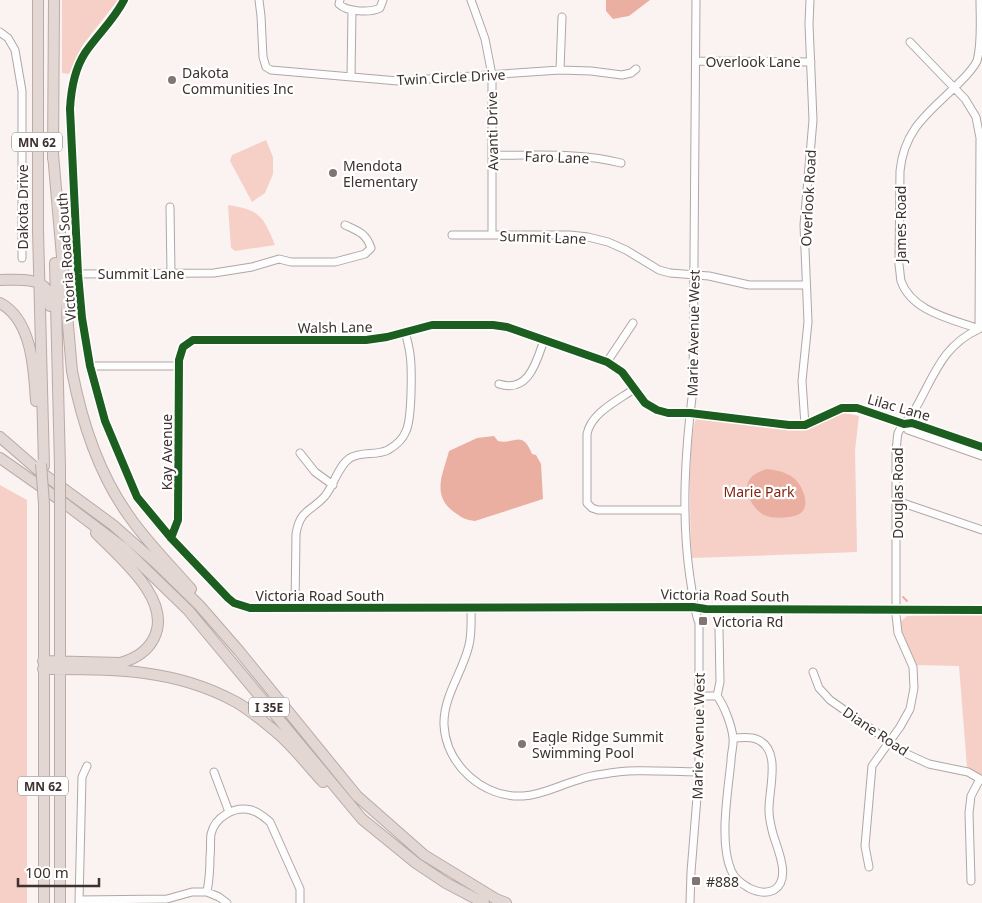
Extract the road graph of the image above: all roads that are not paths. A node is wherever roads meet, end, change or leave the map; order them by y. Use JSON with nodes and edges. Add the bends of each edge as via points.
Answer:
{"nodes":[{"id":1,"x":38,"y":0,"type":"edge"},
{"id":2,"x":54,"y":0,"type":"edge"},
{"id":3,"x":124,"y":0,"type":"edge"},
{"id":4,"x":259,"y":0,"type":"edge"},
{"id":5,"x":340,"y":0,"type":"edge"},
{"id":6,"x":383,"y":0,"type":"edge"},
{"id":7,"x":471,"y":0,"type":"edge"},
{"id":8,"x":696,"y":0,"type":"edge"},
{"id":9,"x":810,"y":0,"type":"edge"},
{"id":10,"x":980,"y":0,"type":"edge"},
{"id":11,"x":352,"y":10,"type":"junction"},
{"id":12,"x":562,"y":17,"type":"dead end"},
{"id":13,"x":0,"y":32,"type":"edge"},
{"id":14,"x":910,"y":42,"type":"dead end"},
{"id":15,"x":696,"y":61,"type":"junction"},
{"id":16,"x":811,"y":62,"type":"junction"},
{"id":17,"x":636,"y":69,"type":"dead end"},
{"id":18,"x":560,"y":70,"type":"junction"},
{"id":19,"x":492,"y":75,"type":"junction"},
{"id":20,"x":351,"y":77,"type":"junction"},
{"id":21,"x":954,"y":88,"type":"junction"},
{"id":22,"x":53,"y":154,"type":"junction"},
{"id":23,"x":493,"y":156,"type":"junction"},
{"id":24,"x":621,"y":163,"type":"dead end"},
{"id":25,"x":170,"y":207,"type":"dead end"},
{"id":26,"x":345,"y":225,"type":"dead end"},
{"id":27,"x":452,"y":235,"type":"dead end"},
{"id":28,"x":492,"y":235,"type":"junction"},
{"id":29,"x":22,"y":258,"type":"dead end"},
{"id":30,"x":170,"y":273,"type":"junction"},
{"id":31,"x":78,"y":274,"type":"junction"},
{"id":32,"x":694,"y":274,"type":"junction"},
{"id":33,"x":0,"y":280,"type":"edge"},
{"id":34,"x":39,"y":283,"type":"junction"},
{"id":35,"x":806,"y":285,"type":"junction"},
{"id":36,"x":0,"y":303,"type":"edge"},
{"id":37,"x":634,"y":323,"type":"dead end"},
{"id":38,"x":980,"y":330,"type":"edge"},
{"id":39,"x":405,"y":332,"type":"junction"},
{"id":40,"x":544,"y":340,"type":"junction"},
{"id":41,"x":607,"y":362,"type":"junction"},
{"id":42,"x":90,"y":366,"type":"junction"},
{"id":43,"x":179,"y":366,"type":"junction"},
{"id":44,"x":500,"y":384,"type":"dead end"},
{"id":45,"x":58,"y":389,"type":"junction"},
{"id":46,"x":634,"y":389,"type":"junction"},
{"id":47,"x":690,"y":412,"type":"junction"},
{"id":48,"x":904,"y":424,"type":"junction"},
{"id":49,"x":805,"y":425,"type":"junction"},
{"id":50,"x":0,"y":437,"type":"edge"},
{"id":51,"x":0,"y":445,"type":"edge"},
{"id":52,"x":982,"y":447,"type":"edge"},
{"id":53,"x":300,"y":453,"type":"dead end"},
{"id":54,"x":982,"y":456,"type":"edge"},
{"id":55,"x":0,"y":458,"type":"edge"},
{"id":56,"x":24,"y":459,"type":"junction"},
{"id":57,"x":43,"y":465,"type":"junction"},
{"id":58,"x":333,"y":484,"type":"junction"},
{"id":59,"x":60,"y":500,"type":"junction"},
{"id":60,"x":896,"y":501,"type":"junction"},
{"id":61,"x":685,"y":510,"type":"junction"},
{"id":62,"x":982,"y":530,"type":"edge"},
{"id":63,"x":171,"y":538,"type":"junction"},
{"id":64,"x":693,"y":607,"type":"junction"},
{"id":65,"x":295,"y":608,"type":"junction"},
{"id":66,"x":471,"y":608,"type":"junction"},
{"id":67,"x":896,"y":610,"type":"junction"},
{"id":68,"x":982,"y":610,"type":"edge"},
{"id":69,"x":719,"y":629,"type":"dead end"},
{"id":70,"x":239,"y":652,"type":"junction"},
{"id":71,"x":44,"y":665,"type":"junction"},
{"id":72,"x":59,"y":665,"type":"junction"},
{"id":73,"x":813,"y":672,"type":"dead end"},
{"id":74,"x":699,"y":696,"type":"junction"},
{"id":75,"x":717,"y":696,"type":"junction"},
{"id":76,"x":733,"y":738,"type":"junction"},
{"id":77,"x":888,"y":741,"type":"junction"},
{"id":78,"x":88,"y":766,"type":"dead end"},
{"id":79,"x":214,"y":772,"type":"dead end"},
{"id":80,"x":699,"y":772,"type":"junction"},
{"id":81,"x":981,"y":780,"type":"edge"},
{"id":82,"x":43,"y":803,"type":"junction"},
{"id":83,"x":229,"y":812,"type":"junction"},
{"id":84,"x":362,"y":819,"type":"junction"},
{"id":85,"x":870,"y":867,"type":"dead end"},
{"id":86,"x":971,"y":881,"type":"dead end"},
{"id":87,"x":207,"y":892,"type":"junction"},
{"id":88,"x":79,"y":901,"type":"edge"},
{"id":89,"x":146,"y":901,"type":"edge"},
{"id":90,"x":46,"y":903,"type":"edge"},
{"id":91,"x":59,"y":903,"type":"edge"},
{"id":92,"x":227,"y":903,"type":"edge"},
{"id":93,"x":300,"y":903,"type":"edge"},
{"id":94,"x":484,"y":903,"type":"edge"},
{"id":95,"x":506,"y":903,"type":"edge"},
{"id":96,"x":690,"y":903,"type":"edge"}],
"edges":[{"from":1,"to":34,"type":"highway","number":"MN 62"},
{"from":2,"to":22,"type":"highway","number":"MN 62"},
{"from":3,"to":31,"type":"street","name":"Victoria Road South","via":[[84,54],[71,89]]},
{"from":4,"to":20,"type":"street","name":"Twin Circle Drive","via":[[266,67],[276,71]]},
{"from":5,"to":11,"type":"street","via":[[342,7]]},
{"from":6,"to":11,"type":"street","via":[[376,10]]},
{"from":7,"to":19,"type":"street","name":"Avanti Drive","via":[[485,39]]},
{"from":8,"to":15,"type":"street","name":"Marie Avenue West"},
{"from":9,"to":16,"type":"street","name":"Overlook Road"},
{"from":10,"to":21,"type":"street","via":[[977,60]]},
{"from":11,"to":20,"type":"street"},
{"from":12,"to":18,"type":"street"},
{"from":13,"to":29,"type":"street","name":"Dakota Drive","via":[[12,43],[22,91]]},
{"from":14,"to":21,"type":"street"},
{"from":15,"to":16,"type":"street","name":"Overlook Lane"},
{"from":15,"to":32,"type":"street","name":"Marie Avenue West"},
{"from":16,"to":35,"type":"street","name":"Overlook Road","via":[[813,120],[804,225]]},
{"from":17,"to":18,"type":"street","name":"Twin Circle Drive","via":[[622,75]]},
{"from":18,"to":19,"type":"street","name":"Twin Circle Drive"},
{"from":19,"to":20,"type":"street","name":"Twin Circle Drive","via":[[398,80]]},
{"from":19,"to":23,"type":"street","name":"Avanti Drive"},
{"from":21,"to":38,"type":"street","via":[[976,117],[980,138]]},
{"from":21,"to":38,"type":"street","name":"James Road","via":[[913,129],[903,149],[899,265],[901,280],[918,304]]},
{"from":22,"to":45,"type":"highway","number":"MN 62"},
{"from":22,"to":70,"type":"highway","via":[[72,371],[90,442],[106,479],[129,517],[212,614]]},
{"from":23,"to":24,"type":"street","name":"Faro Lane","via":[[578,156]]},
{"from":23,"to":28,"type":"street","name":"Avanti Drive"},
{"from":25,"to":30,"type":"street"},
{"from":26,"to":30,"type":"street","name":"Summit Lane","via":[[368,239],[371,248],[365,254],[336,262],[279,259],[214,273]]},
{"from":27,"to":28,"type":"street","name":"Summit Lane"},
{"from":28,"to":32,"type":"street","name":"Summit Lane","via":[[588,237],[626,250],[659,270]]},
{"from":30,"to":31,"type":"street","name":"Summit Lane"},
{"from":31,"to":42,"type":"street","name":"Victoria Road South"},
{"from":32,"to":35,"type":"street","name":"Summit Lane","via":[[749,285]]},
{"from":32,"to":47,"type":"street","name":"Marie Avenue West"},
{"from":33,"to":34,"type":"highway"},
{"from":34,"to":45,"type":"highway","via":[[49,291]]},
{"from":34,"to":57,"type":"highway","number":"MN 62"},
{"from":35,"to":49,"type":"street","name":"Overlook Road","via":[[808,322],[802,381]]},
{"from":36,"to":57,"type":"highway","via":[[21,324],[33,360]]},
{"from":37,"to":41,"type":"street"},
{"from":38,"to":48,"type":"street","name":"Douglas Road","via":[[960,341],[945,356]]},
{"from":39,"to":40,"type":"street","name":"Walsh Lane","via":[[432,324],[493,325]]},
{"from":39,"to":43,"type":"street","name":"Walsh Lane","via":[[366,340],[193,340],[180,352]]},
{"from":39,"to":58,"type":"street","via":[[410,355],[410,416],[406,431],[388,450],[360,454],[350,459]]},
{"from":40,"to":41,"type":"street","name":"Walsh Lane"},
{"from":40,"to":44,"type":"street","via":[[527,378],[518,384]]},
{"from":41,"to":46,"type":"street","name":"Walsh Lane","via":[[622,372]]},
{"from":42,"to":43,"type":"street"},
{"from":42,"to":63,"type":"street","name":"Victoria Road South","via":[[105,420],[138,497]]},
{"from":43,"to":63,"type":"street","name":"Kay Avenue","via":[[178,520]]},
{"from":45,"to":72,"type":"highway","number":"MN 62","bridge":true},
{"from":46,"to":47,"type":"street","name":"Walsh Lane","via":[[645,403],[657,410]]},
{"from":46,"to":61,"type":"street","via":[[596,416],[588,426],[587,503],[598,510]]},
{"from":47,"to":49,"type":"street","name":"Lilac Lane"},
{"from":47,"to":61,"type":"street","name":"Marie Avenue West"},
{"from":48,"to":49,"type":"street","name":"Lilac Lane","via":[[857,408],[842,408]]},
{"from":48,"to":52,"type":"street","name":"Lilac Lane","via":[[912,423]]},
{"from":48,"to":54,"type":"street","name":"Lilac Lane","via":[[908,430]]},
{"from":48,"to":60,"type":"street","name":"Douglas Road","via":[[898,433],[896,449]]},
{"from":50,"to":56,"type":"highway"},
{"from":51,"to":56,"type":"highway","number":"I 35E"},
{"from":53,"to":58,"type":"street","via":[[315,472]]},
{"from":55,"to":59,"type":"highway","number":"I 35E"},
{"from":56,"to":70,"type":"highway","number":"I 35E","via":[[113,525],[155,562],[199,605]]},
{"from":57,"to":71,"type":"highway","number":"MN 62","bridge":true},
{"from":58,"to":65,"type":"street","via":[[324,498],[304,512],[297,525]]},
{"from":59,"to":72,"type":"highway","via":[[141,580],[154,602],[159,621],[151,644],[132,660]]},
{"from":59,"to":84,"type":"highway","number":"I 35E","via":[[124,549],[188,610]]},
{"from":60,"to":62,"type":"street"},
{"from":60,"to":67,"type":"street","name":"Douglas Road"},
{"from":61,"to":64,"type":"street","name":"Marie Avenue West","via":[[686,553]]},
{"from":63,"to":65,"type":"street","name":"Victoria Road South","via":[[234,603],[250,608]]},
{"from":64,"to":66,"type":"street","name":"Victoria Road South"},
{"from":64,"to":67,"type":"street","name":"Victoria Road South"},
{"from":64,"to":74,"type":"street","name":"Marie Avenue West","via":[[699,623]]},
{"from":65,"to":66,"type":"street","name":"Victoria Road South"},
{"from":66,"to":80,"type":"street","via":[[469,647],[448,699],[444,723],[453,756],[475,782],[497,793],[523,796],[605,773]]},
{"from":67,"to":68,"type":"street","name":"Victoria Road South"},
{"from":67,"to":77,"type":"street","name":"Douglas Road","via":[[898,633],[913,668],[914,688],[910,708]]},
{"from":69,"to":75,"type":"street","via":[[720,682]]},
{"from":70,"to":95,"type":"highway","number":"I 35E","via":[[357,796],[424,855]]},
{"from":71,"to":72,"type":"highway"},
{"from":71,"to":82,"type":"highway","number":"MN 62"},
{"from":72,"to":84,"type":"highway","via":[[150,672],[213,690],[238,703],[277,733]]},
{"from":72,"to":91,"type":"highway","number":"MN 62"},
{"from":73,"to":77,"type":"street","name":"Diane Road","via":[[819,688],[830,700]]},
{"from":74,"to":75,"type":"street"},
{"from":74,"to":80,"type":"street","name":"Marie Avenue West"},
{"from":75,"to":76,"type":"street"},
{"from":76,"to":76,"type":"street","via":[[755,738],[766,745],[771,757],[773,778],[769,811],[783,878],[776,889],[764,893],[740,883],[731,871],[727,857],[726,812]]},
{"from":77,"to":81,"type":"street","name":"Diane Road","via":[[929,764],[968,772]]},
{"from":77,"to":85,"type":"street","name":"Douglas Road","via":[[872,766],[869,782],[865,846]]},
{"from":78,"to":88,"type":"street","via":[[82,777]]},
{"from":79,"to":83,"type":"street"},
{"from":80,"to":96,"type":"street","name":"Marie Avenue West"},
{"from":81,"to":86,"type":"street","via":[[971,796],[969,813]]},
{"from":82,"to":90,"type":"highway","number":"MN 62"},
{"from":82,"to":91,"type":"highway","via":[[51,805],[54,812]]},
{"from":83,"to":87,"type":"street","via":[[218,820],[211,833]]},
{"from":83,"to":93,"type":"street","via":[[251,810],[270,822],[300,889]]},
{"from":84,"to":94,"type":"highway","number":"I 35E","via":[[416,863]]},
{"from":87,"to":89,"type":"street"},
{"from":87,"to":92,"type":"street"},
{"from":88,"to":89,"type":"street"}]}
